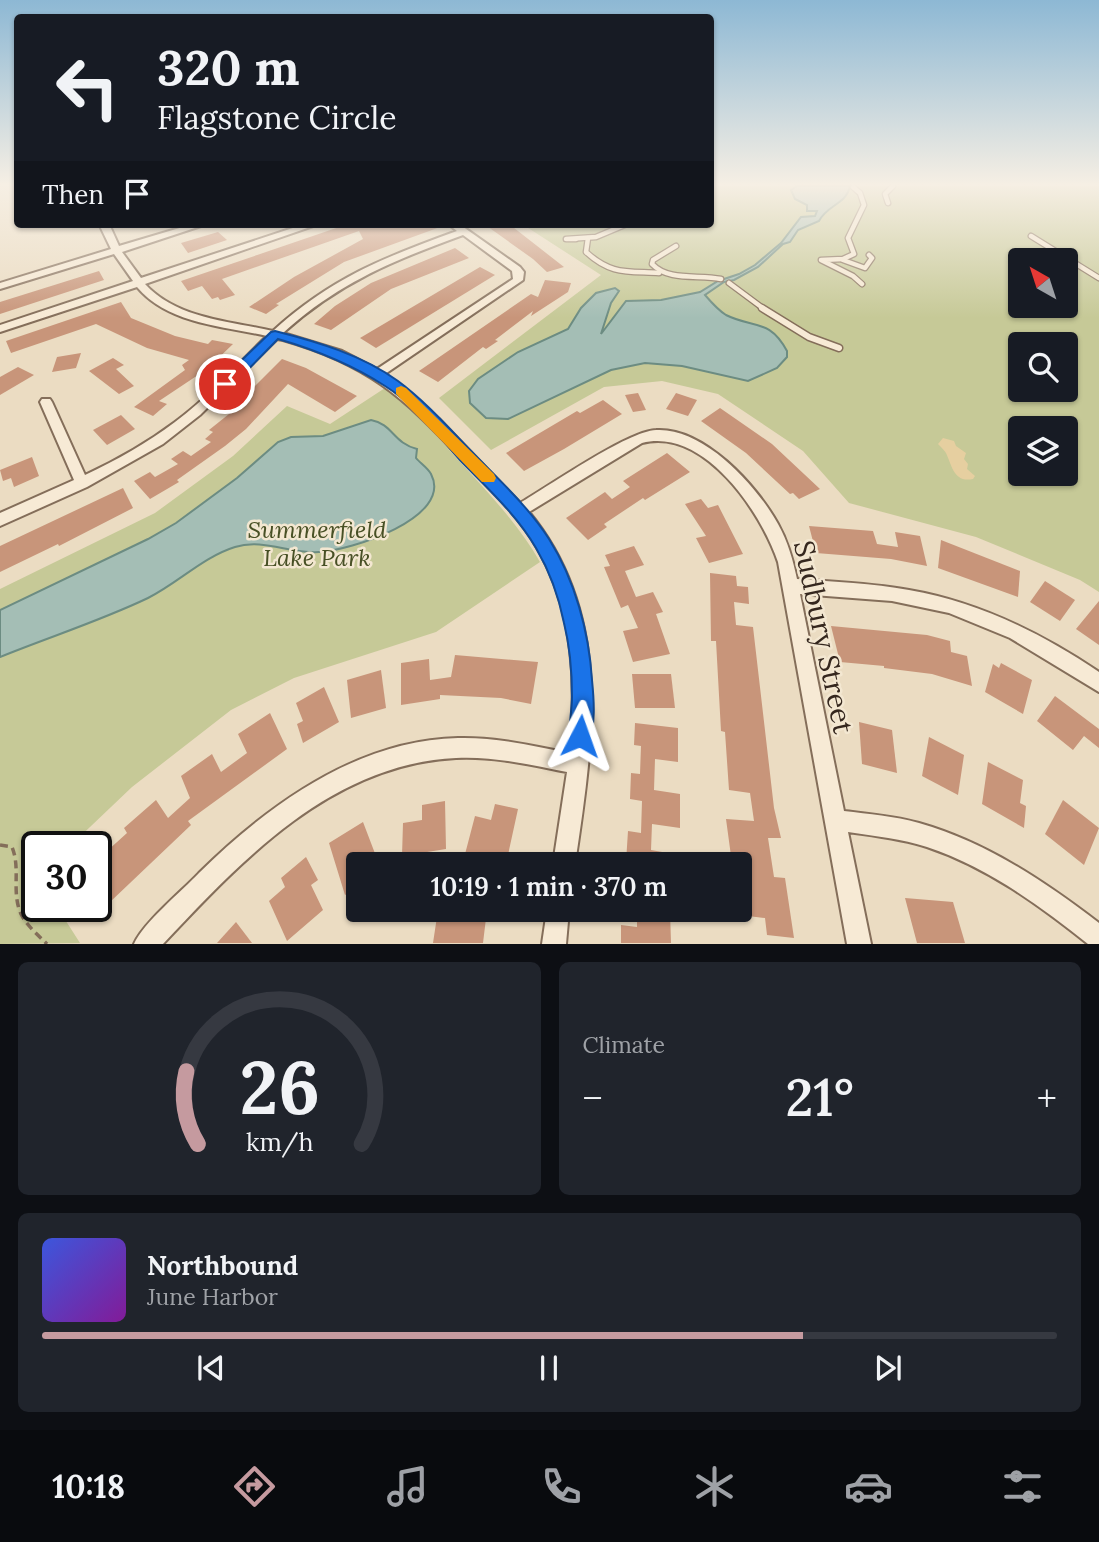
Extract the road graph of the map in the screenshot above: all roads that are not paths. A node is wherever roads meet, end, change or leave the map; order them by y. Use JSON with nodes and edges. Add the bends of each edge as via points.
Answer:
{"nodes":[{"id":1,"x":107,"y":230,"type":"edge"},
{"id":2,"x":182,"y":230,"type":"edge"},
{"id":3,"x":296,"y":230,"type":"edge"},
{"id":4,"x":461,"y":230,"type":"edge"},
{"id":5,"x":614,"y":230,"type":"edge"},
{"id":6,"x":853,"y":230,"type":"edge"},
{"id":7,"x":464,"y":232,"type":"junction"},
{"id":8,"x":1031,"y":236,"type":"dead end"},
{"id":9,"x":588,"y":237,"type":"junction"},
{"id":10,"x":576,"y":239,"type":"dead end"},
{"id":11,"x":676,"y":246,"type":"dead end"},
{"id":12,"x":116,"y":250,"type":"junction"},
{"id":13,"x":869,"y":254,"type":"dead end"},
{"id":14,"x":843,"y":259,"type":"junction"},
{"id":15,"x":659,"y":273,"type":"junction"},
{"id":16,"x":1099,"y":278,"type":"edge"},
{"id":17,"x":721,"y":279,"type":"dead end"},
{"id":18,"x":139,"y":282,"type":"junction"},
{"id":19,"x":729,"y":283,"type":"dead end"},
{"id":20,"x":862,"y":284,"type":"dead end"},
{"id":21,"x":0,"y":286,"type":"edge"},
{"id":22,"x":0,"y":329,"type":"edge"},
{"id":23,"x":275,"y":335,"type":"junction"},
{"id":24,"x":839,"y":348,"type":"dead end"},
{"id":25,"x":377,"y":374,"type":"junction"},
{"id":26,"x":46,"y":402,"type":"dead end"},
{"id":27,"x":82,"y":483,"type":"junction"},
{"id":28,"x":519,"y":511,"type":"junction"},
{"id":29,"x":0,"y":520,"type":"edge"},
{"id":30,"x":791,"y":586,"type":"junction"},
{"id":31,"x":1099,"y":683,"type":"edge"},
{"id":32,"x":577,"y":764,"type":"junction"},
{"id":33,"x":835,"y":820,"type":"junction"},
{"id":34,"x":566,"y":852,"type":"edge"},
{"id":35,"x":557,"y":922,"type":"edge"},
{"id":36,"x":1099,"y":937,"type":"edge"},
{"id":37,"x":146,"y":943,"type":"edge"},
{"id":38,"x":554,"y":943,"type":"edge"},
{"id":39,"x":859,"y":943,"type":"edge"}],
"edges":[{"from":1,"to":12,"type":"street"},
{"from":2,"to":12,"type":"street"},
{"from":3,"to":18,"type":"street"},
{"from":4,"to":7,"type":"street"},
{"from":5,"to":9,"type":"lane"},
{"from":6,"to":14,"type":"lane","via":[[848,238],[854,254]]},
{"from":7,"to":23,"type":"street","via":[[344,281]]},
{"from":7,"to":25,"type":"street","via":[[516,269],[518,280]]},
{"from":8,"to":16,"type":"lane"},
{"from":9,"to":10,"type":"lane"},
{"from":9,"to":15,"type":"lane","via":[[586,252],[611,271]]},
{"from":11,"to":15,"type":"lane","via":[[653,260]]},
{"from":12,"to":18,"type":"street"},
{"from":12,"to":21,"type":"street"},
{"from":13,"to":14,"type":"lane","via":[[872,258],[865,268]]},
{"from":14,"to":20,"type":"lane","via":[[821,260]]},
{"from":15,"to":17,"type":"lane"},
{"from":18,"to":22,"type":"street"},
{"from":18,"to":23,"type":"street","via":[[179,312]]},
{"from":19,"to":24,"type":"lane","via":[[788,327]]},
{"from":23,"to":25,"type":"street","via":[[334,353]]},
{"from":23,"to":27,"type":"street","via":[[179,426]]},
{"from":25,"to":28,"type":"street","via":[[425,412]]},
{"from":26,"to":27,"type":"street"},
{"from":27,"to":29,"type":"street"},
{"from":28,"to":30,"type":"street","name":"Sudbury Street","via":[[638,439],[668,434],[691,443],[758,504],[779,542]]},
{"from":28,"to":32,"type":"street","via":[[543,545],[574,622],[583,699]]},
{"from":30,"to":31,"type":"street","via":[[900,595],[948,605],[1016,631]]},
{"from":30,"to":33,"type":"street","name":"Sudbury Street"},
{"from":32,"to":34,"type":"street"},
{"from":32,"to":37,"type":"street","via":[[493,749],[455,748],[359,770],[281,814],[223,864]]},
{"from":33,"to":36,"type":"street","via":[[929,837],[973,855],[1042,894]]},
{"from":33,"to":39,"type":"street","name":"Sudbury Street"},
{"from":35,"to":38,"type":"street"}]}
